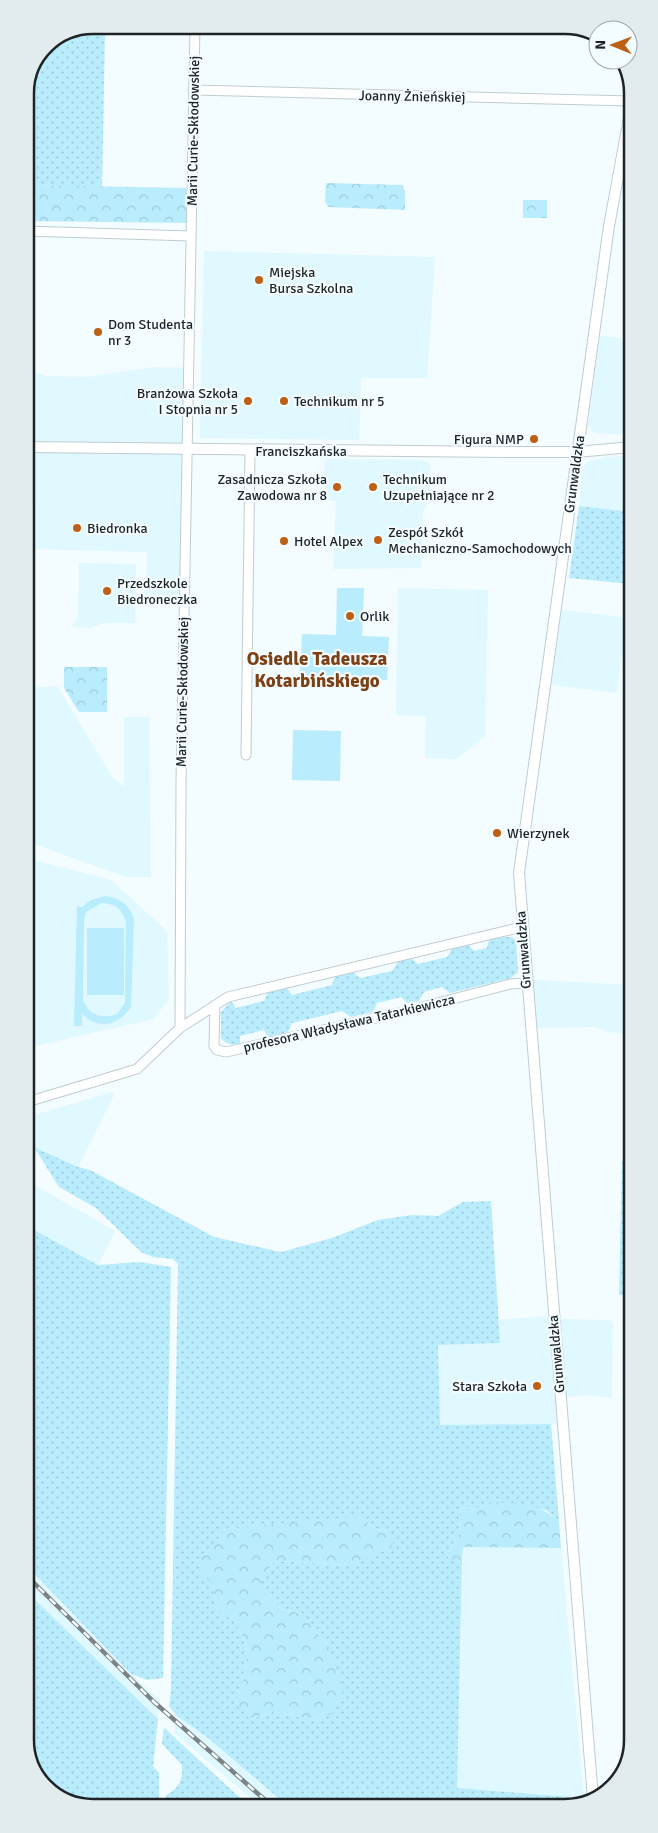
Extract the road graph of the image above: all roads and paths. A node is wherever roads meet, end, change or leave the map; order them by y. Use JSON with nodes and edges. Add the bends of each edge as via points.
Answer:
{"nodes":[{"id":1,"x":195,"y":34,"type":"edge"},
{"id":2,"x":193,"y":90,"type":"junction"},
{"id":3,"x":624,"y":101,"type":"edge"},
{"id":4,"x":624,"y":143,"type":"edge"},
{"id":5,"x":34,"y":231,"type":"edge"},
{"id":6,"x":191,"y":236,"type":"junction"},
{"id":7,"x":34,"y":447,"type":"edge"},
{"id":8,"x":624,"y":448,"type":"edge"},
{"id":9,"x":186,"y":450,"type":"junction"},
{"id":10,"x":250,"y":451,"type":"junction"},
{"id":11,"x":577,"y":452,"type":"junction"},
{"id":12,"x":246,"y":756,"type":"dead end"},
{"id":13,"x":522,"y":927,"type":"junction"},
{"id":14,"x":526,"y":983,"type":"junction"},
{"id":15,"x":215,"y":1005,"type":"junction"},
{"id":16,"x":180,"y":1028,"type":"junction"},
{"id":17,"x":34,"y":1100,"type":"edge"},
{"id":18,"x":592,"y":1792,"type":"edge"}],
"edges":[{"from":1,"to":2,"type":"street","name":"Marii Curie-Skłodowskiej"},
{"from":2,"to":3,"type":"street","name":"Joanny Żnieńskiej"},
{"from":2,"to":6,"type":"street","name":"Marii Curie-Skłodowskiej"},
{"from":4,"to":11,"type":"street","name":"Grunwaldzka","via":[[610,216]]},
{"from":5,"to":6,"type":"street"},
{"from":6,"to":9,"type":"street","name":"Marii Curie-Skłodowskiej"},
{"from":7,"to":9,"type":"street","name":"Franciszkańska"},
{"from":8,"to":11,"type":"street","name":"Franciszkańska"},
{"from":9,"to":10,"type":"street","name":"Franciszkańska"},
{"from":9,"to":16,"type":"street","name":"Marii Curie-Skłodowskiej"},
{"from":10,"to":11,"type":"street","name":"Franciszkańska"},
{"from":10,"to":12,"type":"street"},
{"from":11,"to":13,"type":"street","name":"Grunwaldzka","via":[[521,850]]},
{"from":13,"to":14,"type":"street","name":"Grunwaldzka"},
{"from":13,"to":15,"type":"street","via":[[247,992],[228,997]]},
{"from":14,"to":15,"type":"street","name":"profesora Władysława Tatarkiewicza","via":[[510,984],[226,1052],[214,1046]]},
{"from":14,"to":18,"type":"street","name":"Grunwaldzka"},
{"from":15,"to":16,"type":"street"},
{"from":16,"to":17,"type":"street","via":[[138,1069]]}]}
